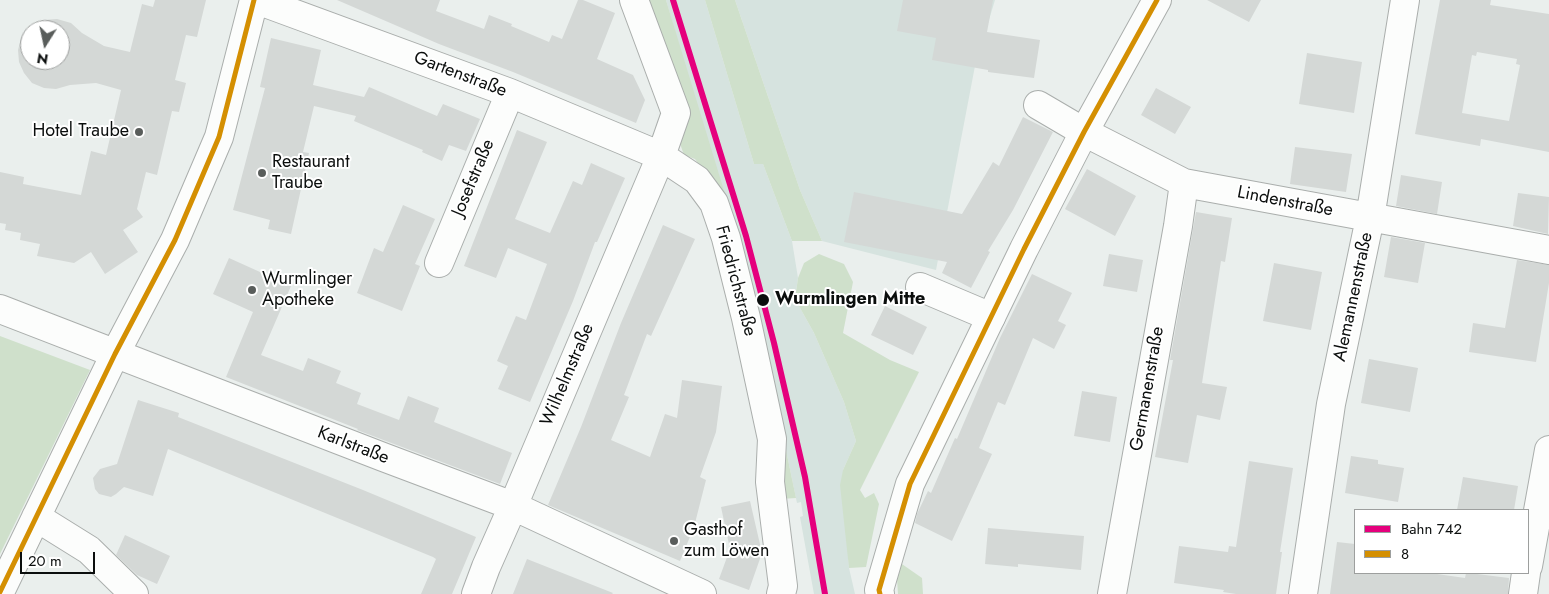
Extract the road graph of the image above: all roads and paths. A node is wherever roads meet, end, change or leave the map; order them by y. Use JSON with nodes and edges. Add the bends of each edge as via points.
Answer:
{"nodes":[{"id":1,"x":256,"y":0,"type":"edge"},
{"id":2,"x":634,"y":0,"type":"edge"},
{"id":3,"x":1157,"y":0,"type":"edge"},
{"id":4,"x":1405,"y":0,"type":"edge"},
{"id":5,"x":510,"y":93,"type":"junction"},
{"id":6,"x":1038,"y":105,"type":"dead end"},
{"id":7,"x":1084,"y":132,"type":"junction"},
{"id":8,"x":661,"y":156,"type":"junction"},
{"id":9,"x":1184,"y":183,"type":"junction"},
{"id":10,"x":1370,"y":218,"type":"junction"},
{"id":11,"x":1549,"y":250,"type":"edge"},
{"id":12,"x":439,"y":262,"type":"dead end"},
{"id":13,"x":920,"y":287,"type":"dead end"},
{"id":14,"x":0,"y":309,"type":"edge"},
{"id":15,"x":991,"y":317,"type":"junction"},
{"id":16,"x":115,"y":354,"type":"junction"},
{"id":17,"x":1549,"y":450,"type":"edge"},
{"id":18,"x":513,"y":506,"type":"junction"},
{"id":19,"x":36,"y":517,"type":"junction"},
{"id":20,"x":1529,"y":560,"type":"edge"},
{"id":21,"x":1526,"y":574,"type":"edge"},
{"id":22,"x":0,"y":592,"type":"edge"},
{"id":23,"x":134,"y":594,"type":"edge"},
{"id":24,"x":476,"y":594,"type":"edge"},
{"id":25,"x":702,"y":594,"type":"edge"},
{"id":26,"x":781,"y":594,"type":"edge"},
{"id":27,"x":880,"y":594,"type":"edge"},
{"id":28,"x":1112,"y":594,"type":"edge"},
{"id":29,"x":1303,"y":594,"type":"edge"},
{"id":30,"x":1522,"y":594,"type":"edge"}],
"edges":[{"from":1,"to":5,"type":"street","name":"Gartenstraße"},
{"from":1,"to":16,"type":"street","via":[[219,137],[175,240]]},
{"from":2,"to":8,"type":"street","via":[[676,113]]},
{"from":3,"to":7,"type":"street"},
{"from":4,"to":10,"type":"street","name":"Alemannenstraße"},
{"from":5,"to":8,"type":"street","name":"Gartenstraße"},
{"from":5,"to":12,"type":"street","name":"Josefstraße"},
{"from":6,"to":7,"type":"street","name":"Lindenstraße"},
{"from":7,"to":9,"type":"street","name":"Lindenstraße"},
{"from":7,"to":15,"type":"street"},
{"from":8,"to":18,"type":"street","name":"Wilhelmstraße"},
{"from":8,"to":26,"type":"street","name":"Friedrichstraße","via":[[697,180],[714,203],[726,238],[772,439],[770,482],[783,586]]},
{"from":9,"to":10,"type":"street","name":"Lindenstraße"},
{"from":9,"to":28,"type":"street","name":"Germanenstraße"},
{"from":10,"to":11,"type":"street","name":"Lindenstraße"},
{"from":10,"to":29,"type":"street","name":"Alemannenstraße","via":[[1331,404]]},
{"from":13,"to":15,"type":"street"},
{"from":14,"to":16,"type":"street","name":"Karlstraße"},
{"from":15,"to":27,"type":"street","via":[[910,484]]},
{"from":16,"to":18,"type":"street","name":"Karlstraße"},
{"from":16,"to":19,"type":"street"},
{"from":17,"to":20,"type":"street"},
{"from":18,"to":24,"type":"street","name":"Wilhelmstraße"},
{"from":18,"to":25,"type":"street","name":"Karlstraße"},
{"from":19,"to":22,"type":"street"},
{"from":19,"to":23,"type":"street","via":[[89,550]]},
{"from":21,"to":30,"type":"street"}]}
